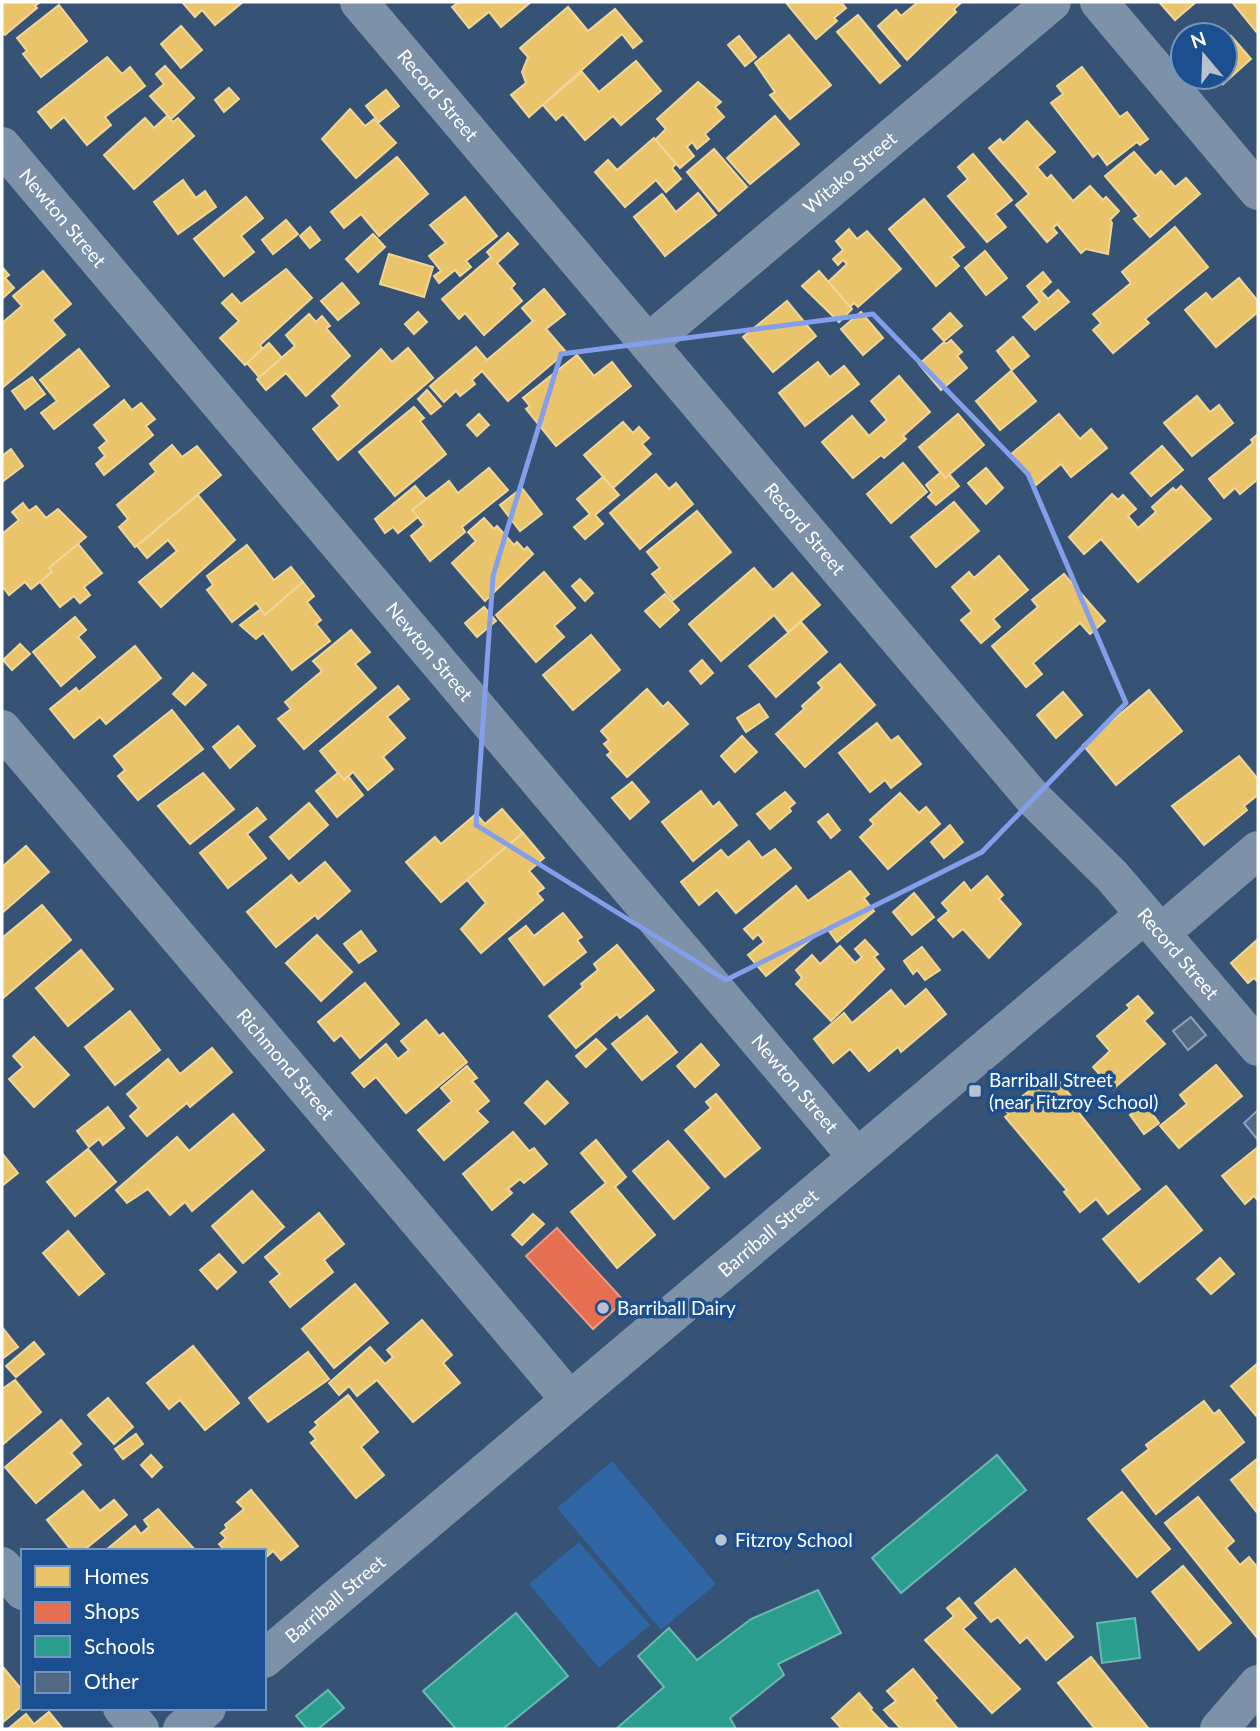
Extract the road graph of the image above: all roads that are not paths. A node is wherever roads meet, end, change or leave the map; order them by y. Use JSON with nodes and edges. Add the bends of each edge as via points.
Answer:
{"nodes":[{"id":1,"x":359,"y":2,"type":"edge"},
{"id":2,"x":1052,"y":2,"type":"edge"},
{"id":3,"x":1099,"y":2,"type":"edge"},
{"id":4,"x":2,"y":146,"type":"edge"},
{"id":5,"x":1258,"y":191,"type":"edge"},
{"id":6,"x":648,"y":343,"type":"junction"},
{"id":7,"x":2,"y":729,"type":"edge"},
{"id":8,"x":1258,"y":850,"type":"edge"},
{"id":9,"x":1153,"y":924,"type":"junction"},
{"id":10,"x":1258,"y":1047,"type":"edge"},
{"id":11,"x":857,"y":1157,"type":"junction"},
{"id":12,"x":570,"y":1400,"type":"junction"},
{"id":13,"x":2,"y":1566,"type":"edge"},
{"id":14,"x":21,"y":1589,"type":"edge"},
{"id":15,"x":266,"y":1657,"type":"edge"},
{"id":16,"x":1258,"y":1684,"type":"edge"},
{"id":17,"x":124,"y":1710,"type":"edge"},
{"id":18,"x":205,"y":1710,"type":"edge"},
{"id":19,"x":140,"y":1729,"type":"edge"},
{"id":20,"x":182,"y":1729,"type":"edge"},
{"id":21,"x":1219,"y":1729,"type":"edge"}],
"edges":[{"from":1,"to":6,"type":"street","name":"Record Street"},
{"from":2,"to":6,"type":"street","name":"Witako Street"},
{"from":3,"to":5,"type":"street"},
{"from":4,"to":11,"type":"street","name":"Newton Street"},
{"from":6,"to":9,"type":"street","name":"Record Street","via":[[1032,797]]},
{"from":7,"to":12,"type":"street","name":"Richmond Street"},
{"from":8,"to":9,"type":"street","name":"Barriball Street"},
{"from":9,"to":10,"type":"street","name":"Record Street"},
{"from":9,"to":11,"type":"street","name":"Barriball Street"},
{"from":11,"to":12,"type":"street","name":"Barriball Street"},
{"from":12,"to":15,"type":"street","name":"Barriball Street"},
{"from":13,"to":14,"type":"street"},
{"from":16,"to":21,"type":"street"},
{"from":17,"to":19,"type":"street"},
{"from":18,"to":20,"type":"street"}]}
